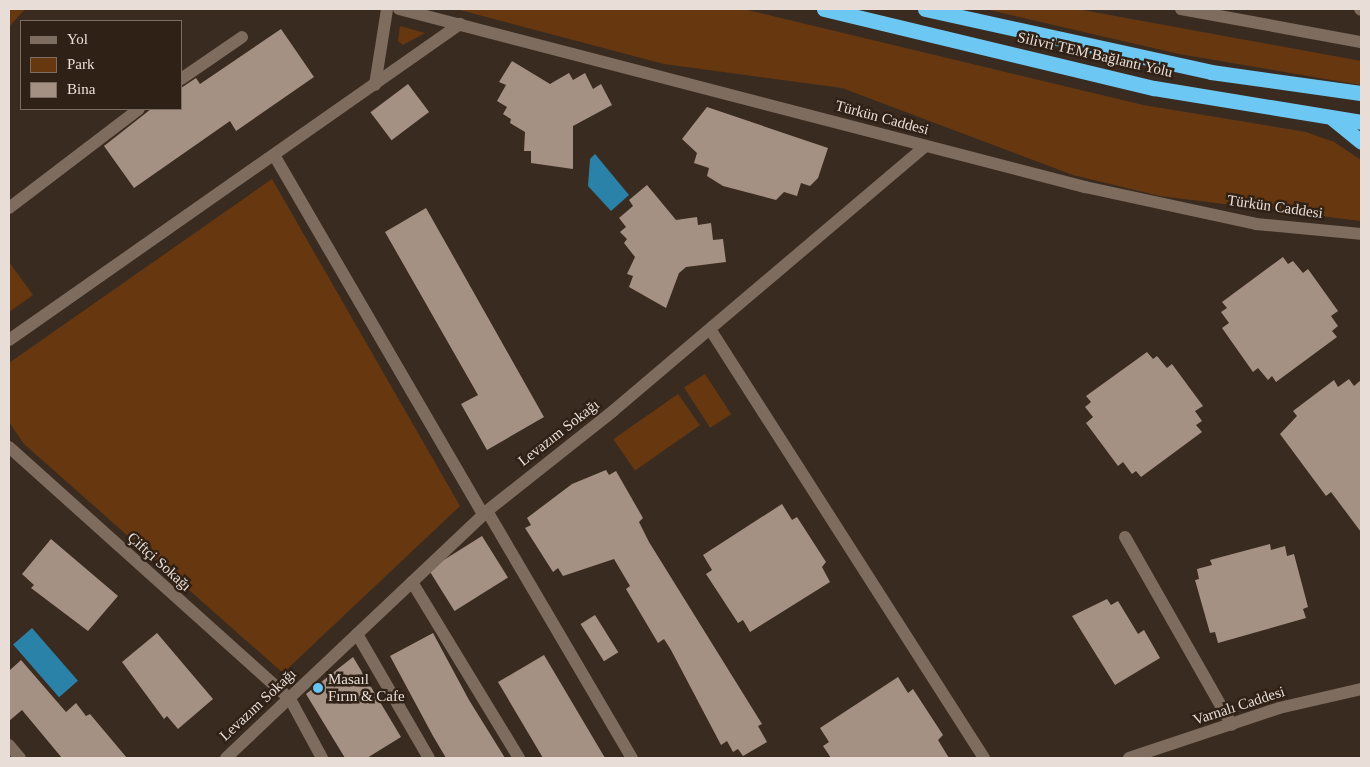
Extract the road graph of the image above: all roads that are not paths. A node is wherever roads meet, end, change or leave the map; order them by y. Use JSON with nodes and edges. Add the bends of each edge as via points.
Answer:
{"nodes":[{"id":1,"x":387,"y":9,"type":"edge"},
{"id":2,"x":399,"y":9,"type":"edge"},
{"id":3,"x":824,"y":9,"type":"edge"},
{"id":4,"x":925,"y":9,"type":"edge"},
{"id":5,"x":1181,"y":9,"type":"edge"},
{"id":6,"x":460,"y":24,"type":"junction"},
{"id":7,"x":242,"y":37,"type":"dead end"},
{"id":8,"x":1361,"y":42,"type":"edge"},
{"id":9,"x":182,"y":78,"type":"edge"},
{"id":10,"x":375,"y":85,"type":"junction"},
{"id":11,"x":1361,"y":93,"type":"edge"},
{"id":12,"x":138,"y":110,"type":"edge"},
{"id":13,"x":1332,"y":118,"type":"junction"},
{"id":14,"x":1361,"y":122,"type":"edge"},
{"id":15,"x":1361,"y":142,"type":"edge"},
{"id":16,"x":925,"y":146,"type":"junction"},
{"id":17,"x":274,"y":155,"type":"junction"},
{"id":18,"x":9,"y":208,"type":"edge"},
{"id":19,"x":1361,"y":234,"type":"edge"},
{"id":20,"x":710,"y":329,"type":"junction"},
{"id":21,"x":9,"y":340,"type":"edge"},
{"id":22,"x":9,"y":447,"type":"edge"},
{"id":23,"x":485,"y":512,"type":"junction"},
{"id":24,"x":1125,"y":537,"type":"dead end"},
{"id":25,"x":412,"y":582,"type":"junction"},
{"id":26,"x":358,"y":634,"type":"junction"},
{"id":27,"x":1361,"y":689,"type":"edge"},
{"id":28,"x":290,"y":699,"type":"junction"},
{"id":29,"x":1232,"y":725,"type":"junction"},
{"id":30,"x":9,"y":745,"type":"edge"},
{"id":31,"x":20,"y":758,"type":"edge"},
{"id":32,"x":226,"y":758,"type":"edge"},
{"id":33,"x":322,"y":758,"type":"edge"},
{"id":34,"x":428,"y":758,"type":"edge"},
{"id":35,"x":519,"y":758,"type":"edge"},
{"id":36,"x":632,"y":758,"type":"edge"},
{"id":37,"x":984,"y":758,"type":"edge"},
{"id":38,"x":1129,"y":758,"type":"edge"}],
"edges":[{"from":1,"to":10,"type":"street"},
{"from":2,"to":6,"type":"street","name":"Türkün Caddesi"},
{"from":3,"to":13,"type":"highway","name":"Silivri TEM Bağlantı Yolu","via":[[1154,88]]},
{"from":4,"to":11,"type":"highway","name":"Silivri TEM Bağlantı Yolu","via":[[1211,72]]},
{"from":5,"to":8,"type":"street"},
{"from":6,"to":10,"type":"street"},
{"from":6,"to":16,"type":"street","name":"Türkün Caddesi"},
{"from":7,"to":9,"type":"street"},
{"from":10,"to":17,"type":"street"},
{"from":12,"to":18,"type":"street"},
{"from":13,"to":14,"type":"highway","name":"Silivri TEM Bağlantı Yolu"},
{"from":13,"to":15,"type":"highway"},
{"from":16,"to":19,"type":"street","name":"Türkün Caddesi","via":[[1256,224]]},
{"from":16,"to":20,"type":"street","name":"Levazım Sokağı"},
{"from":17,"to":21,"type":"street"},
{"from":17,"to":23,"type":"street"},
{"from":20,"to":23,"type":"street","name":"Levazım Sokağı"},
{"from":20,"to":37,"type":"street"},
{"from":22,"to":28,"type":"street","name":"Çiftçi Sokağı"},
{"from":23,"to":25,"type":"street","name":"Levazım Sokağı"},
{"from":23,"to":36,"type":"street"},
{"from":24,"to":29,"type":"street"},
{"from":25,"to":26,"type":"street","name":"Levazım Sokağı"},
{"from":25,"to":35,"type":"street"},
{"from":26,"to":28,"type":"street","name":"Levazım Sokağı"},
{"from":26,"to":34,"type":"street"},
{"from":27,"to":29,"type":"street","name":"Varnalı Caddesi"},
{"from":28,"to":32,"type":"street","name":"Levazım Sokağı"},
{"from":28,"to":33,"type":"street","name":"Çiftçi Sokağı"},
{"from":29,"to":38,"type":"street","name":"Varnalı Caddesi"},
{"from":30,"to":31,"type":"street"}]}
